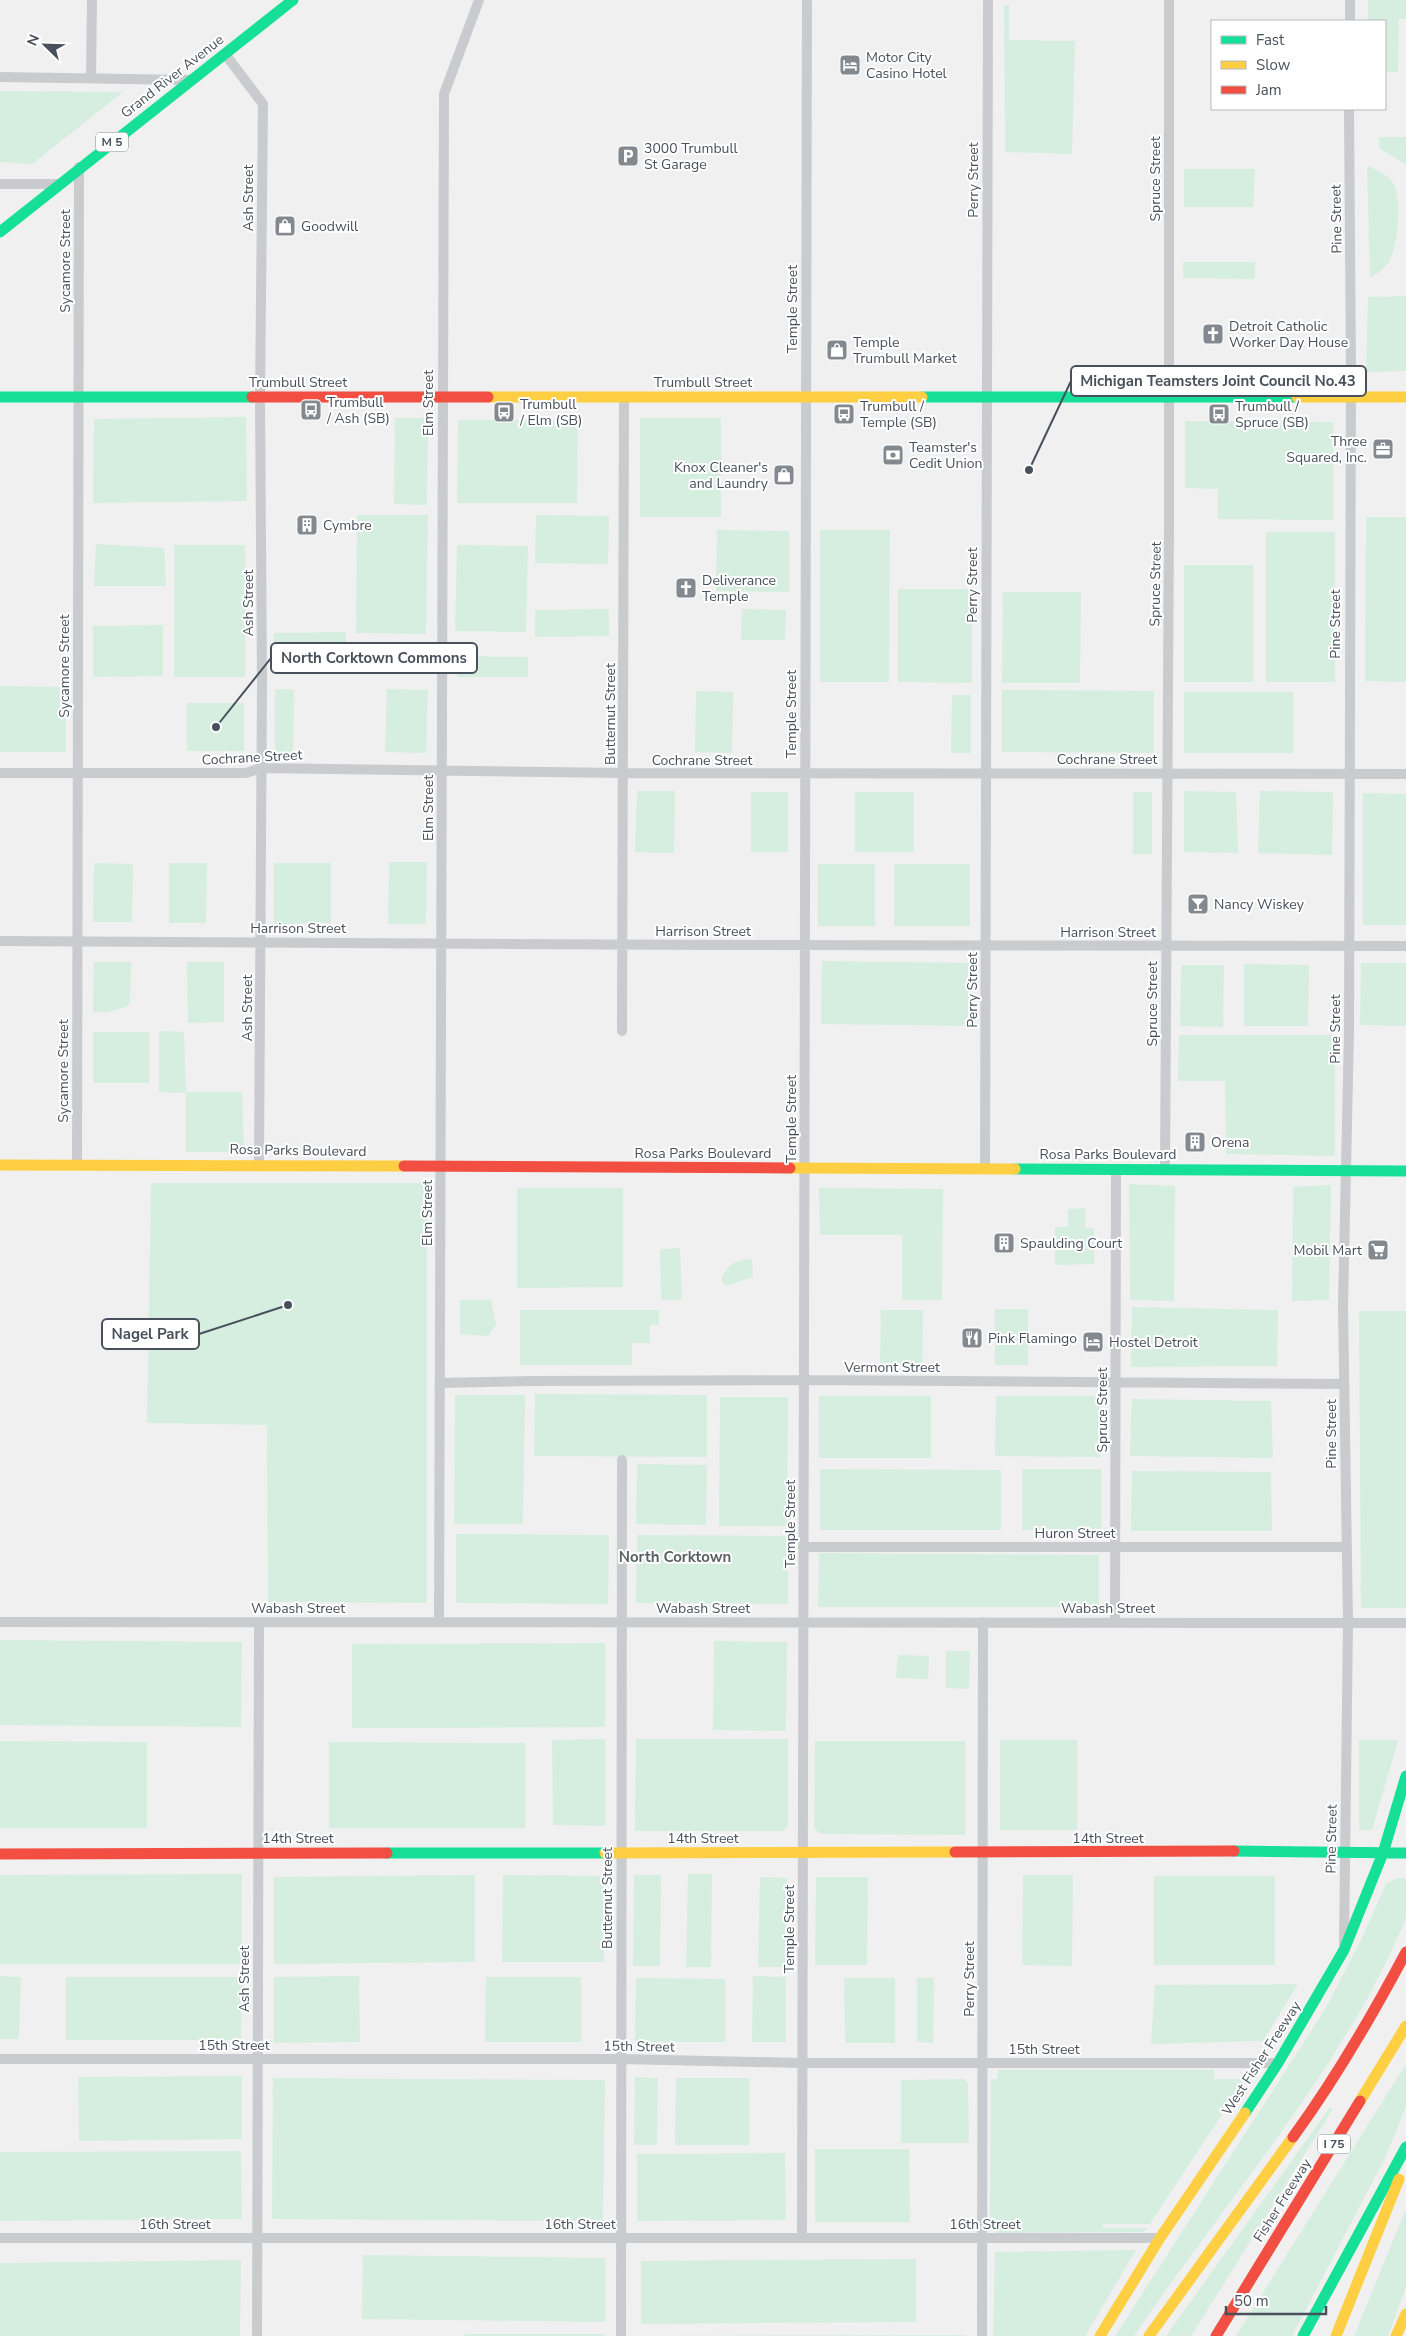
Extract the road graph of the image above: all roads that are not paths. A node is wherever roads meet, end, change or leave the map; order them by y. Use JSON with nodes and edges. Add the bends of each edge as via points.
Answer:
{"nodes":[{"id":1,"x":92,"y":0,"type":"edge"},
{"id":2,"x":293,"y":0,"type":"edge"},
{"id":3,"x":479,"y":0,"type":"edge"},
{"id":4,"x":807,"y":0,"type":"edge"},
{"id":5,"x":988,"y":0,"type":"edge"},
{"id":6,"x":1169,"y":0,"type":"edge"},
{"id":7,"x":1350,"y":0,"type":"edge"},
{"id":8,"x":1350,"y":20,"type":"edge"},
{"id":9,"x":225,"y":54,"type":"junction"},
{"id":10,"x":0,"y":78,"type":"edge"},
{"id":11,"x":91,"y":78,"type":"junction"},
{"id":12,"x":192,"y":80,"type":"junction"},
{"id":13,"x":1350,"y":110,"type":"edge"},
{"id":14,"x":79,"y":168,"type":"junction"},
{"id":15,"x":0,"y":184,"type":"edge"},
{"id":16,"x":58,"y":184,"type":"junction"},
{"id":17,"x":0,"y":232,"type":"edge"},
{"id":18,"x":0,"y":397,"type":"edge"},
{"id":19,"x":78,"y":397,"type":"junction"},
{"id":20,"x":260,"y":397,"type":"junction"},
{"id":21,"x":442,"y":397,"type":"junction"},
{"id":22,"x":624,"y":397,"type":"junction"},
{"id":23,"x":806,"y":397,"type":"junction"},
{"id":24,"x":986,"y":397,"type":"junction"},
{"id":25,"x":1169,"y":397,"type":"junction"},
{"id":26,"x":1350,"y":397,"type":"junction"},
{"id":27,"x":1406,"y":397,"type":"edge"},
{"id":28,"x":261,"y":768,"type":"junction"},
{"id":29,"x":442,"y":770,"type":"junction"},
{"id":30,"x":0,"y":773,"type":"edge"},
{"id":31,"x":623,"y":773,"type":"junction"},
{"id":32,"x":805,"y":773,"type":"junction"},
{"id":33,"x":986,"y":773,"type":"junction"},
{"id":34,"x":1167,"y":773,"type":"junction"},
{"id":35,"x":78,"y":774,"type":"junction"},
{"id":36,"x":1406,"y":774,"type":"edge"},
{"id":37,"x":1349,"y":775,"type":"junction"},
{"id":38,"x":0,"y":941,"type":"edge"},
{"id":39,"x":78,"y":941,"type":"junction"},
{"id":40,"x":261,"y":942,"type":"junction"},
{"id":41,"x":442,"y":942,"type":"junction"},
{"id":42,"x":805,"y":944,"type":"junction"},
{"id":43,"x":623,"y":945,"type":"junction"},
{"id":44,"x":986,"y":945,"type":"junction"},
{"id":45,"x":1166,"y":945,"type":"junction"},
{"id":46,"x":1349,"y":946,"type":"junction"},
{"id":47,"x":1406,"y":946,"type":"edge"},
{"id":48,"x":622,"y":1031,"type":"dead end"},
{"id":49,"x":260,"y":1164,"type":"junction"},
{"id":50,"x":0,"y":1165,"type":"edge"},
{"id":51,"x":77,"y":1165,"type":"junction"},
{"id":52,"x":440,"y":1167,"type":"junction"},
{"id":53,"x":805,"y":1168,"type":"junction"},
{"id":54,"x":985,"y":1169,"type":"junction"},
{"id":55,"x":1116,"y":1169,"type":"junction"},
{"id":56,"x":1166,"y":1169,"type":"junction"},
{"id":57,"x":1406,"y":1171,"type":"edge"},
{"id":58,"x":1347,"y":1172,"type":"junction"},
{"id":59,"x":804,"y":1380,"type":"junction"},
{"id":60,"x":1116,"y":1382,"type":"junction"},
{"id":61,"x":440,"y":1383,"type":"junction"},
{"id":62,"x":1344,"y":1384,"type":"junction"},
{"id":63,"x":622,"y":1460,"type":"dead end"},
{"id":64,"x":803,"y":1547,"type":"junction"},
{"id":65,"x":1115,"y":1547,"type":"junction"},
{"id":66,"x":1346,"y":1547,"type":"junction"},
{"id":67,"x":0,"y":1622,"type":"edge"},
{"id":68,"x":258,"y":1622,"type":"junction"},
{"id":69,"x":439,"y":1622,"type":"junction"},
{"id":70,"x":622,"y":1622,"type":"junction"},
{"id":71,"x":803,"y":1622,"type":"junction"},
{"id":72,"x":983,"y":1622,"type":"junction"},
{"id":73,"x":1115,"y":1622,"type":"junction"},
{"id":74,"x":1348,"y":1622,"type":"junction"},
{"id":75,"x":1406,"y":1623,"type":"edge"},
{"id":76,"x":1406,"y":1776,"type":"edge"},
{"id":77,"x":1344,"y":1851,"type":"junction"},
{"id":78,"x":258,"y":1853,"type":"junction"},
{"id":79,"x":621,"y":1853,"type":"junction"},
{"id":80,"x":803,"y":1853,"type":"junction"},
{"id":81,"x":983,"y":1853,"type":"junction"},
{"id":82,"x":1383,"y":1853,"type":"junction"},
{"id":83,"x":1406,"y":1853,"type":"edge"},
{"id":84,"x":0,"y":1854,"type":"edge"},
{"id":85,"x":1344,"y":1950,"type":"junction"},
{"id":86,"x":1406,"y":1952,"type":"edge"},
{"id":87,"x":1406,"y":2026,"type":"edge"},
{"id":88,"x":0,"y":2059,"type":"edge"},
{"id":89,"x":258,"y":2059,"type":"junction"},
{"id":90,"x":621,"y":2059,"type":"junction"},
{"id":91,"x":982,"y":2062,"type":"junction"},
{"id":92,"x":802,"y":2063,"type":"junction"},
{"id":93,"x":1278,"y":2063,"type":"junction"},
{"id":94,"x":1406,"y":2147,"type":"edge"},
{"id":95,"x":1406,"y":2159,"type":"edge"},
{"id":96,"x":0,"y":2238,"type":"edge"},
{"id":97,"x":257,"y":2238,"type":"junction"},
{"id":98,"x":620,"y":2238,"type":"junction"},
{"id":99,"x":802,"y":2238,"type":"junction"},
{"id":100,"x":982,"y":2238,"type":"junction"},
{"id":101,"x":1160,"y":2238,"type":"junction"},
{"id":102,"x":1261,"y":2261,"type":"junction"},
{"id":103,"x":1406,"y":2314,"type":"edge"},
{"id":104,"x":1406,"y":2321,"type":"edge"},
{"id":105,"x":257,"y":2336,"type":"edge"},
{"id":106,"x":621,"y":2336,"type":"edge"},
{"id":107,"x":982,"y":2336,"type":"edge"},
{"id":108,"x":1100,"y":2336,"type":"edge"},
{"id":109,"x":1149,"y":2336,"type":"edge"},
{"id":110,"x":1206,"y":2336,"type":"edge"},
{"id":111,"x":1216,"y":2336,"type":"edge"},
{"id":112,"x":1303,"y":2336,"type":"edge"},
{"id":113,"x":1336,"y":2336,"type":"edge"},
{"id":114,"x":1396,"y":2336,"type":"edge"},
{"id":115,"x":1402,"y":2336,"type":"edge"}],
"edges":[{"from":1,"to":11,"type":"street"},
{"from":2,"to":9,"type":"main road","name":"Grand River Avenue","number":"M 5"},
{"from":3,"to":21,"type":"street","name":"Elm Street","via":[[444,94]]},
{"from":4,"to":23,"type":"street","name":"Temple Street"},
{"from":5,"to":24,"type":"street","name":"Perry Street"},
{"from":6,"to":25,"type":"street","name":"Spruce Street"},
{"from":7,"to":8,"type":"street"},
{"from":9,"to":12,"type":"main road","name":"Grand River Avenue","number":"M 5"},
{"from":9,"to":20,"type":"street","name":"Ash Street","via":[[262,104]]},
{"from":10,"to":11,"type":"street"},
{"from":11,"to":12,"type":"street"},
{"from":12,"to":14,"type":"main road","name":"Grand River Avenue","number":"M 5"},
{"from":13,"to":26,"type":"street","name":"Pine Street"},
{"from":14,"to":16,"type":"main road","name":"Grand River Avenue","number":"M 5"},
{"from":14,"to":19,"type":"street","name":"Sycamore Street"},
{"from":15,"to":16,"type":"street"},
{"from":16,"to":17,"type":"main road","name":"Grand River Avenue","number":"M 5"},
{"from":18,"to":19,"type":"main road","name":"Trumbull Street"},
{"from":19,"to":20,"type":"main road","name":"Trumbull Street"},
{"from":19,"to":35,"type":"street","name":"Sycamore Street"},
{"from":20,"to":21,"type":"main road","name":"Trumbull Street"},
{"from":20,"to":28,"type":"street","name":"Ash Street"},
{"from":21,"to":22,"type":"main road","name":"Trumbull Street"},
{"from":21,"to":29,"type":"street","name":"Elm Street"},
{"from":22,"to":23,"type":"main road","name":"Trumbull Street"},
{"from":22,"to":31,"type":"street","name":"Butternut Street"},
{"from":23,"to":24,"type":"main road","name":"Trumbull Street"},
{"from":23,"to":32,"type":"street","name":"Temple Street"},
{"from":24,"to":25,"type":"main road","name":"Trumbull Street"},
{"from":24,"to":33,"type":"street","name":"Perry Street"},
{"from":25,"to":26,"type":"main road","name":"Trumbull Street"},
{"from":25,"to":34,"type":"street","name":"Spruce Street"},
{"from":26,"to":27,"type":"main road","name":"Trumbull Street"},
{"from":26,"to":37,"type":"street","name":"Pine Street"},
{"from":28,"to":29,"type":"street","name":"Cochrane Street"},
{"from":28,"to":35,"type":"street","name":"Cochrane Street","via":[[246,773]]},
{"from":28,"to":40,"type":"street","name":"Ash Street"},
{"from":29,"to":31,"type":"street","name":"Cochrane Street"},
{"from":29,"to":41,"type":"street","name":"Elm Street"},
{"from":30,"to":35,"type":"street","name":"Cochrane Street"},
{"from":31,"to":32,"type":"street","name":"Cochrane Street"},
{"from":31,"to":43,"type":"street","name":"Butternut Street"},
{"from":32,"to":33,"type":"street","name":"Cochrane Street"},
{"from":32,"to":42,"type":"street","name":"Temple Street"},
{"from":33,"to":34,"type":"street","name":"Cochrane Street"},
{"from":33,"to":44,"type":"street","name":"Perry Street"},
{"from":34,"to":37,"type":"street","name":"Cochrane Street"},
{"from":34,"to":45,"type":"street","name":"Spruce Street"},
{"from":35,"to":39,"type":"street","name":"Sycamore Street"},
{"from":36,"to":37,"type":"street","name":"Cochrane Street"},
{"from":37,"to":46,"type":"street","name":"Pine Street"},
{"from":38,"to":39,"type":"street","name":"Harrison Street"},
{"from":39,"to":40,"type":"street","name":"Harrison Street"},
{"from":39,"to":51,"type":"street","name":"Sycamore Street"},
{"from":40,"to":41,"type":"street","name":"Harrison Street"},
{"from":40,"to":49,"type":"street","name":"Ash Street"},
{"from":41,"to":43,"type":"street","name":"Harrison Street"},
{"from":41,"to":52,"type":"street","name":"Elm Street"},
{"from":42,"to":43,"type":"street","name":"Harrison Street"},
{"from":42,"to":44,"type":"street","name":"Harrison Street"},
{"from":42,"to":53,"type":"street","name":"Temple Street"},
{"from":43,"to":48,"type":"street","name":"Butternut Street"},
{"from":44,"to":45,"type":"street","name":"Harrison Street"},
{"from":44,"to":54,"type":"street","name":"Perry Street"},
{"from":45,"to":46,"type":"street","name":"Harrison Street"},
{"from":45,"to":56,"type":"street","name":"Spruce Street"},
{"from":46,"to":47,"type":"street","name":"Harrison Street"},
{"from":46,"to":58,"type":"street","name":"Pine Street"},
{"from":49,"to":51,"type":"main road","name":"Rosa Parks Boulevard"},
{"from":49,"to":52,"type":"main road","name":"Rosa Parks Boulevard"},
{"from":50,"to":51,"type":"main road","name":"Rosa Parks Boulevard"},
{"from":52,"to":53,"type":"main road","name":"Rosa Parks Boulevard"},
{"from":52,"to":61,"type":"street","name":"Elm Street"},
{"from":53,"to":54,"type":"main road","name":"Rosa Parks Boulevard"},
{"from":53,"to":59,"type":"street","name":"Temple Street"},
{"from":54,"to":55,"type":"main road","name":"Rosa Parks Boulevard"},
{"from":55,"to":56,"type":"main road","name":"Rosa Parks Boulevard"},
{"from":55,"to":60,"type":"street","name":"Spruce Street"},
{"from":56,"to":58,"type":"main road","name":"Rosa Parks Boulevard"},
{"from":57,"to":58,"type":"main road","name":"Rosa Parks Boulevard"},
{"from":58,"to":62,"type":"street","name":"Pine Street"},
{"from":59,"to":60,"type":"street","name":"Vermont Street"},
{"from":59,"to":61,"type":"street","name":"Vermont Street"},
{"from":59,"to":64,"type":"street","name":"Temple Street"},
{"from":60,"to":62,"type":"street","name":"Vermont Street"},
{"from":60,"to":65,"type":"street","name":"Spruce Street"},
{"from":61,"to":69,"type":"street","name":"Elm Street"},
{"from":62,"to":66,"type":"street","name":"Pine Street"},
{"from":63,"to":70,"type":"street","name":"Butternut Street"},
{"from":64,"to":65,"type":"street","name":"Huron Street"},
{"from":64,"to":71,"type":"street","name":"Temple Street"},
{"from":65,"to":66,"type":"street","name":"Huron Street"},
{"from":65,"to":73,"type":"street","name":"Spruce Street"},
{"from":66,"to":74,"type":"street","name":"Pine Street"},
{"from":67,"to":68,"type":"street","name":"Wabash Street"},
{"from":68,"to":69,"type":"street","name":"Wabash Street"},
{"from":68,"to":78,"type":"street","name":"Ash Street"},
{"from":69,"to":70,"type":"street","name":"Wabash Street"},
{"from":70,"to":71,"type":"street","name":"Wabash Street"},
{"from":70,"to":79,"type":"street","name":"Butternut Street"},
{"from":71,"to":72,"type":"street","name":"Wabash Street"},
{"from":71,"to":80,"type":"street","name":"Temple Street"},
{"from":72,"to":73,"type":"street","name":"Wabash Street"},
{"from":72,"to":81,"type":"street","name":"Perry Street"},
{"from":73,"to":74,"type":"street","name":"Wabash Street"},
{"from":74,"to":75,"type":"street","name":"Wabash Street"},
{"from":74,"to":77,"type":"street","name":"Pine Street"},
{"from":76,"to":82,"type":"main road","name":"West Fisher Freeway"},
{"from":77,"to":81,"type":"main road","name":"14th Street"},
{"from":77,"to":82,"type":"main road","name":"14th Street"},
{"from":77,"to":85,"type":"street","name":"Pine Street"},
{"from":78,"to":79,"type":"main road","name":"14th Street"},
{"from":78,"to":84,"type":"main road","name":"14th Street"},
{"from":78,"to":89,"type":"street","name":"Ash Street"},
{"from":79,"to":80,"type":"main road","name":"14th Street"},
{"from":79,"to":90,"type":"street","name":"Butternut Street"},
{"from":80,"to":81,"type":"main road","name":"14th Street"},
{"from":80,"to":92,"type":"street","name":"Temple Street"},
{"from":81,"to":91,"type":"street","name":"Perry Street"},
{"from":82,"to":83,"type":"main road","name":"14th Street"},
{"from":82,"to":85,"type":"main road","name":"West Fisher Freeway"},
{"from":85,"to":93,"type":"main road","name":"West Fisher Freeway"},
{"from":86,"to":109,"type":"main road","via":[[1327,2090]]},
{"from":87,"to":102,"type":"main road","name":"Fisher Freeway","number":"I 75"},
{"from":88,"to":89,"type":"street","name":"15th Street"},
{"from":89,"to":90,"type":"street","name":"15th Street"},
{"from":89,"to":97,"type":"street","name":"Ash Street"},
{"from":90,"to":92,"type":"street","name":"15th Street"},
{"from":90,"to":98,"type":"street","name":"Butternut Street"},
{"from":91,"to":92,"type":"street","name":"15th Street"},
{"from":91,"to":93,"type":"street","name":"15th Street"},
{"from":91,"to":100,"type":"street","name":"Perry Street"},
{"from":92,"to":99,"type":"street","name":"Temple Street"},
{"from":93,"to":101,"type":"main road","name":"West Fisher Freeway"},
{"from":94,"to":112,"type":"main road"},
{"from":95,"to":113,"type":"main road"},
{"from":96,"to":97,"type":"street","name":"16th Street"},
{"from":97,"to":98,"type":"street","name":"16th Street"},
{"from":97,"to":105,"type":"street","name":"Ash Street"},
{"from":98,"to":99,"type":"street","name":"16th Street"},
{"from":98,"to":106,"type":"street","name":"Butternut Street"},
{"from":99,"to":100,"type":"street","name":"16th Street"},
{"from":100,"to":101,"type":"street","name":"16th Street"},
{"from":100,"to":107,"type":"street","name":"Perry Street"},
{"from":101,"to":108,"type":"main road","name":"West Fisher Freeway"},
{"from":102,"to":110,"type":"main road"},
{"from":102,"to":111,"type":"main road","number":"I 75"},
{"from":103,"to":114,"type":"main road"},
{"from":104,"to":115,"type":"main road"}]}
